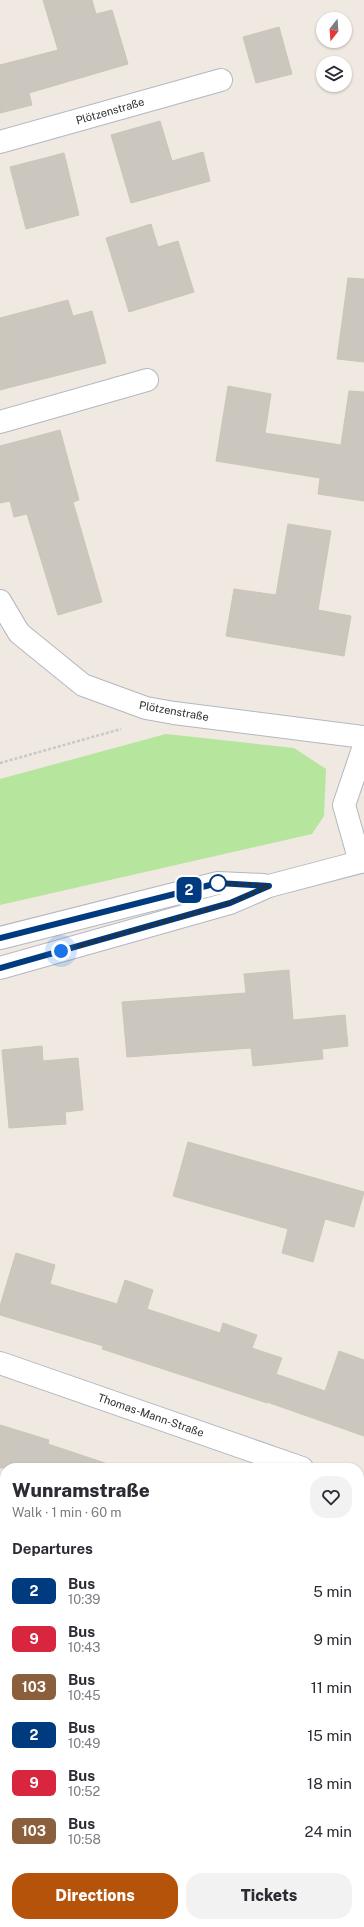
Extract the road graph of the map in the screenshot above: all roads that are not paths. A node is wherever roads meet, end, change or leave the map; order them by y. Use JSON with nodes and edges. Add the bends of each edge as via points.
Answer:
{"nodes":[{"id":1,"x":221,"y":80,"type":"dead end"},
{"id":2,"x":0,"y":142,"type":"edge"},
{"id":3,"x":147,"y":380,"type":"dead end"},
{"id":4,"x":0,"y":422,"type":"edge"},
{"id":5,"x":0,"y":601,"type":"edge"},
{"id":6,"x":364,"y":737,"type":"edge"},
{"id":7,"x":364,"y":746,"type":"edge"},
{"id":8,"x":362,"y":862,"type":"edge"},
{"id":9,"x":269,"y":886,"type":"junction"},
{"id":10,"x":0,"y":938,"type":"edge"},
{"id":11,"x":0,"y":968,"type":"edge"},
{"id":12,"x":0,"y":1363,"type":"edge"},
{"id":13,"x":288,"y":1463,"type":"edge"}],
"edges":[{"from":1,"to":2,"type":"street","name":"Plötzenstraße"},
{"from":3,"to":4,"type":"street"},
{"from":5,"to":6,"type":"street","name":"Plötzenstraße","via":[[19,633],[83,685],[146,708]]},
{"from":7,"to":8,"type":"street","via":[[344,805]]},
{"from":8,"to":9,"type":"street"},
{"from":9,"to":10,"type":"street","via":[[218,883]]},
{"from":9,"to":11,"type":"street","via":[[230,903]]},
{"from":12,"to":13,"type":"street","name":"Thomas-Mann-Straße"}]}
